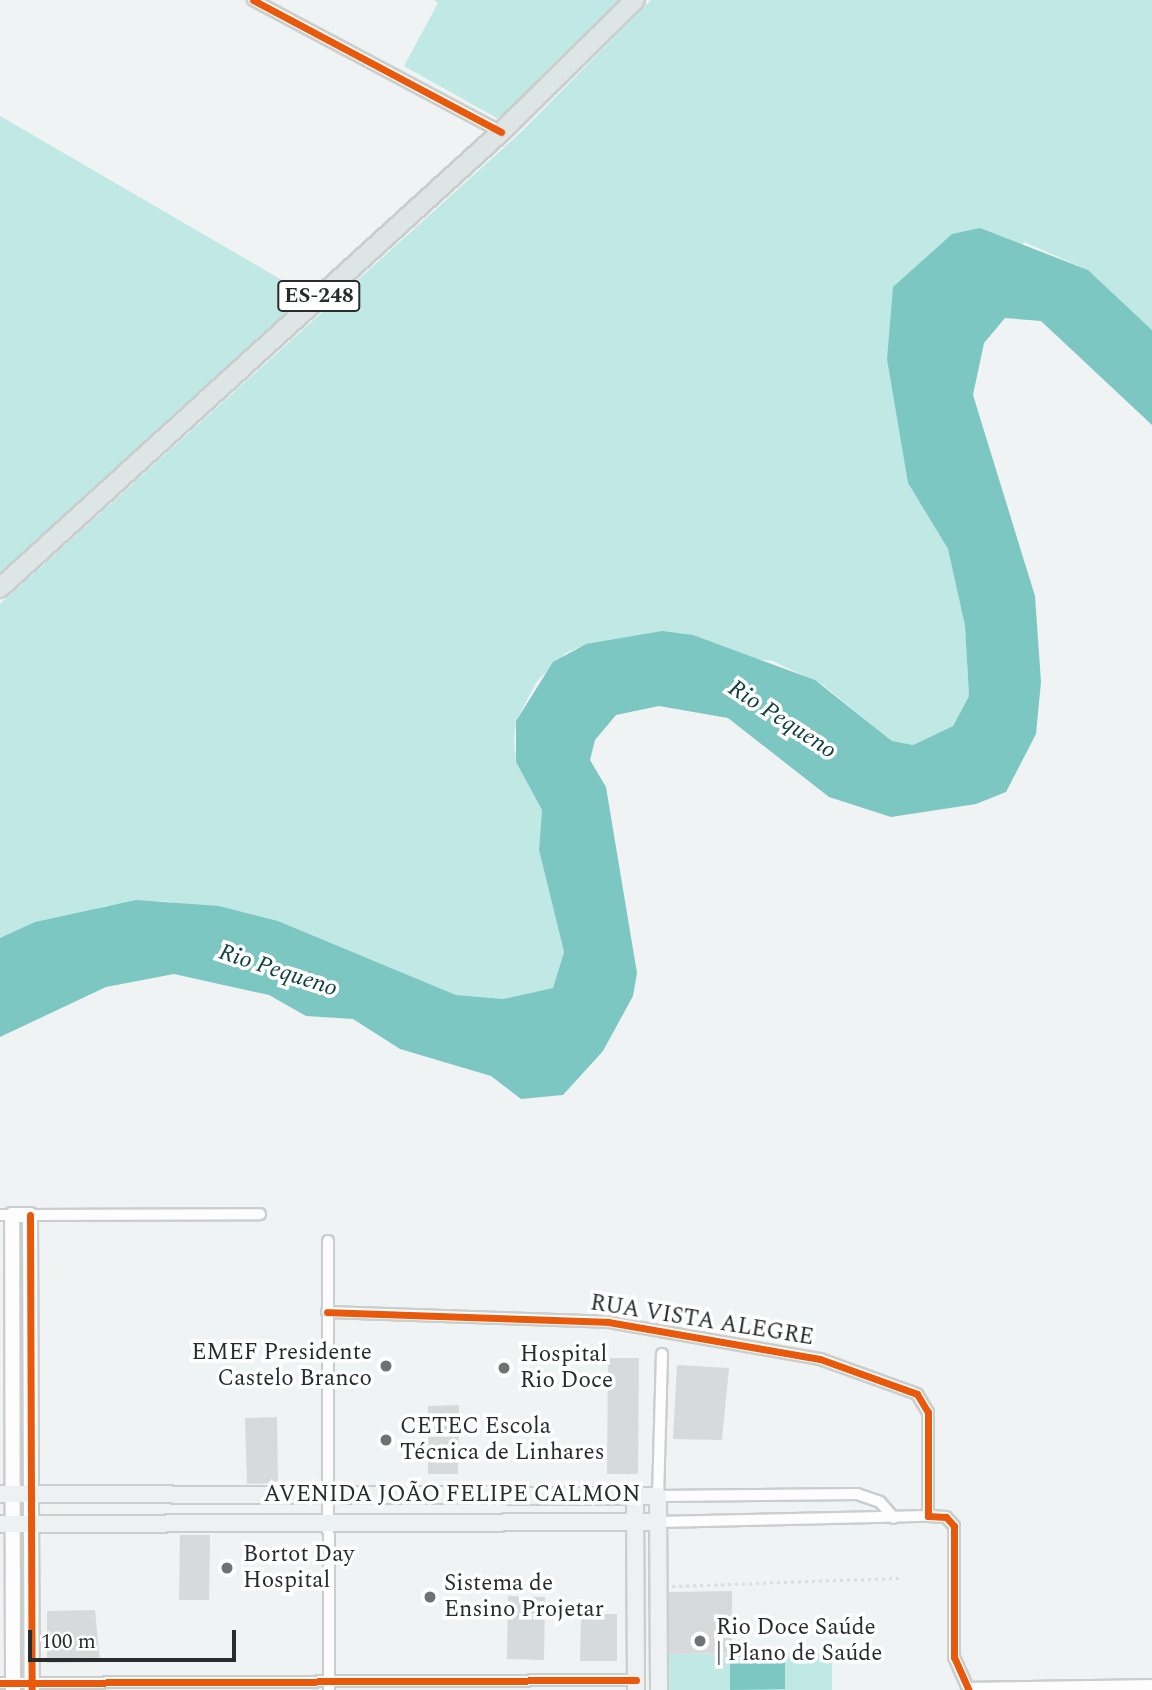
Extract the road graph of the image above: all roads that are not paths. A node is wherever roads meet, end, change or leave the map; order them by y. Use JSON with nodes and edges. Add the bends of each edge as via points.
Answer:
{"nodes":[{"id":1,"x":253,"y":0,"type":"edge"},
{"id":2,"x":635,"y":0,"type":"edge"},
{"id":3,"x":501,"y":132,"type":"junction"},
{"id":4,"x":0,"y":588,"type":"edge"},
{"id":5,"x":260,"y":1214,"type":"dead end"},
{"id":6,"x":6,"y":1215,"type":"edge"},
{"id":7,"x":30,"y":1215,"type":"junction"},
{"id":8,"x":328,"y":1241,"type":"dead end"},
{"id":9,"x":327,"y":1312,"type":"junction"},
{"id":10,"x":662,"y":1354,"type":"dead end"},
{"id":11,"x":6,"y":1494,"type":"edge"},
{"id":12,"x":31,"y":1494,"type":"junction"},
{"id":13,"x":328,"y":1495,"type":"junction"},
{"id":14,"x":635,"y":1496,"type":"junction"},
{"id":15,"x":658,"y":1496,"type":"junction"},
{"id":16,"x":928,"y":1516,"type":"junction"},
{"id":17,"x":894,"y":1518,"type":"junction"},
{"id":18,"x":635,"y":1522,"type":"junction"},
{"id":19,"x":658,"y":1522,"type":"junction"},
{"id":20,"x":328,"y":1523,"type":"junction"},
{"id":21,"x":6,"y":1524,"type":"edge"},
{"id":22,"x":31,"y":1524,"type":"junction"},
{"id":23,"x":659,"y":1659,"type":"junction"},
{"id":24,"x":9,"y":1685,"type":"edge"},
{"id":25,"x":636,"y":1685,"type":"edge"},
{"id":26,"x":1152,"y":1685,"type":"edge"},
{"id":27,"x":329,"y":1686,"type":"edge"},
{"id":28,"x":32,"y":1687,"type":"edge"},
{"id":29,"x":969,"y":1689,"type":"edge"},
{"id":30,"x":659,"y":1690,"type":"edge"}],
"edges":[{"from":1,"to":3,"type":"street"},
{"from":2,"to":3,"type":"main road","number":"ES-248"},
{"from":3,"to":4,"type":"main road","number":"ES-248"},
{"from":5,"to":7,"type":"street"},
{"from":6,"to":7,"type":"street"},
{"from":6,"to":11,"type":"street"},
{"from":7,"to":12,"type":"street"},
{"from":8,"to":9,"type":"street"},
{"from":9,"to":13,"type":"street"},
{"from":9,"to":16,"type":"street","name":"RUA VISTA ALEGRE","via":[[608,1322],[820,1359],[917,1394],[928,1412]]},
{"from":10,"to":15,"type":"street"},
{"from":11,"to":12,"type":"main road","name":"AVENIDA JOÃO FELIPE CALMON"},
{"from":11,"to":21,"type":"street"},
{"from":12,"to":13,"type":"main road","name":"AVENIDA JOÃO FELIPE CALMON"},
{"from":12,"to":22,"type":"street"},
{"from":13,"to":14,"type":"main road","name":"AVENIDA JOÃO FELIPE CALMON"},
{"from":13,"to":20,"type":"street"},
{"from":14,"to":15,"type":"main road","name":"AVENIDA JOÃO FELIPE CALMON"},
{"from":14,"to":18,"type":"main road"},
{"from":15,"to":17,"type":"street","name":"AVENIDA JOÃO FELIPE CALMON","via":[[857,1494],[880,1502]]},
{"from":15,"to":19,"type":"main road"},
{"from":16,"to":17,"type":"street","name":"AVENIDA JOÃO FELIPE CALMON"},
{"from":16,"to":29,"type":"street","via":[[946,1517],[954,1526],[954,1657]]},
{"from":17,"to":19,"type":"street","name":"AVENIDA JOÃO FELIPE CALMON"},
{"from":18,"to":19,"type":"main road","name":"AVENIDA JOÃO FELIPE CALMON"},
{"from":18,"to":20,"type":"main road","name":"AVENIDA JOÃO FELIPE CALMON"},
{"from":18,"to":25,"type":"main road"},
{"from":19,"to":23,"type":"main road"},
{"from":20,"to":22,"type":"main road","name":"AVENIDA JOÃO FELIPE CALMON"},
{"from":20,"to":27,"type":"street"},
{"from":21,"to":22,"type":"main road","name":"AVENIDA JOÃO FELIPE CALMON"},
{"from":21,"to":24,"type":"street"},
{"from":22,"to":28,"type":"street"},
{"from":23,"to":25,"type":"main road"},
{"from":23,"to":30,"type":"main road"},
{"from":24,"to":28,"type":"street"},
{"from":25,"to":27,"type":"street"},
{"from":26,"to":29,"type":"street"},
{"from":27,"to":28,"type":"street"}]}
